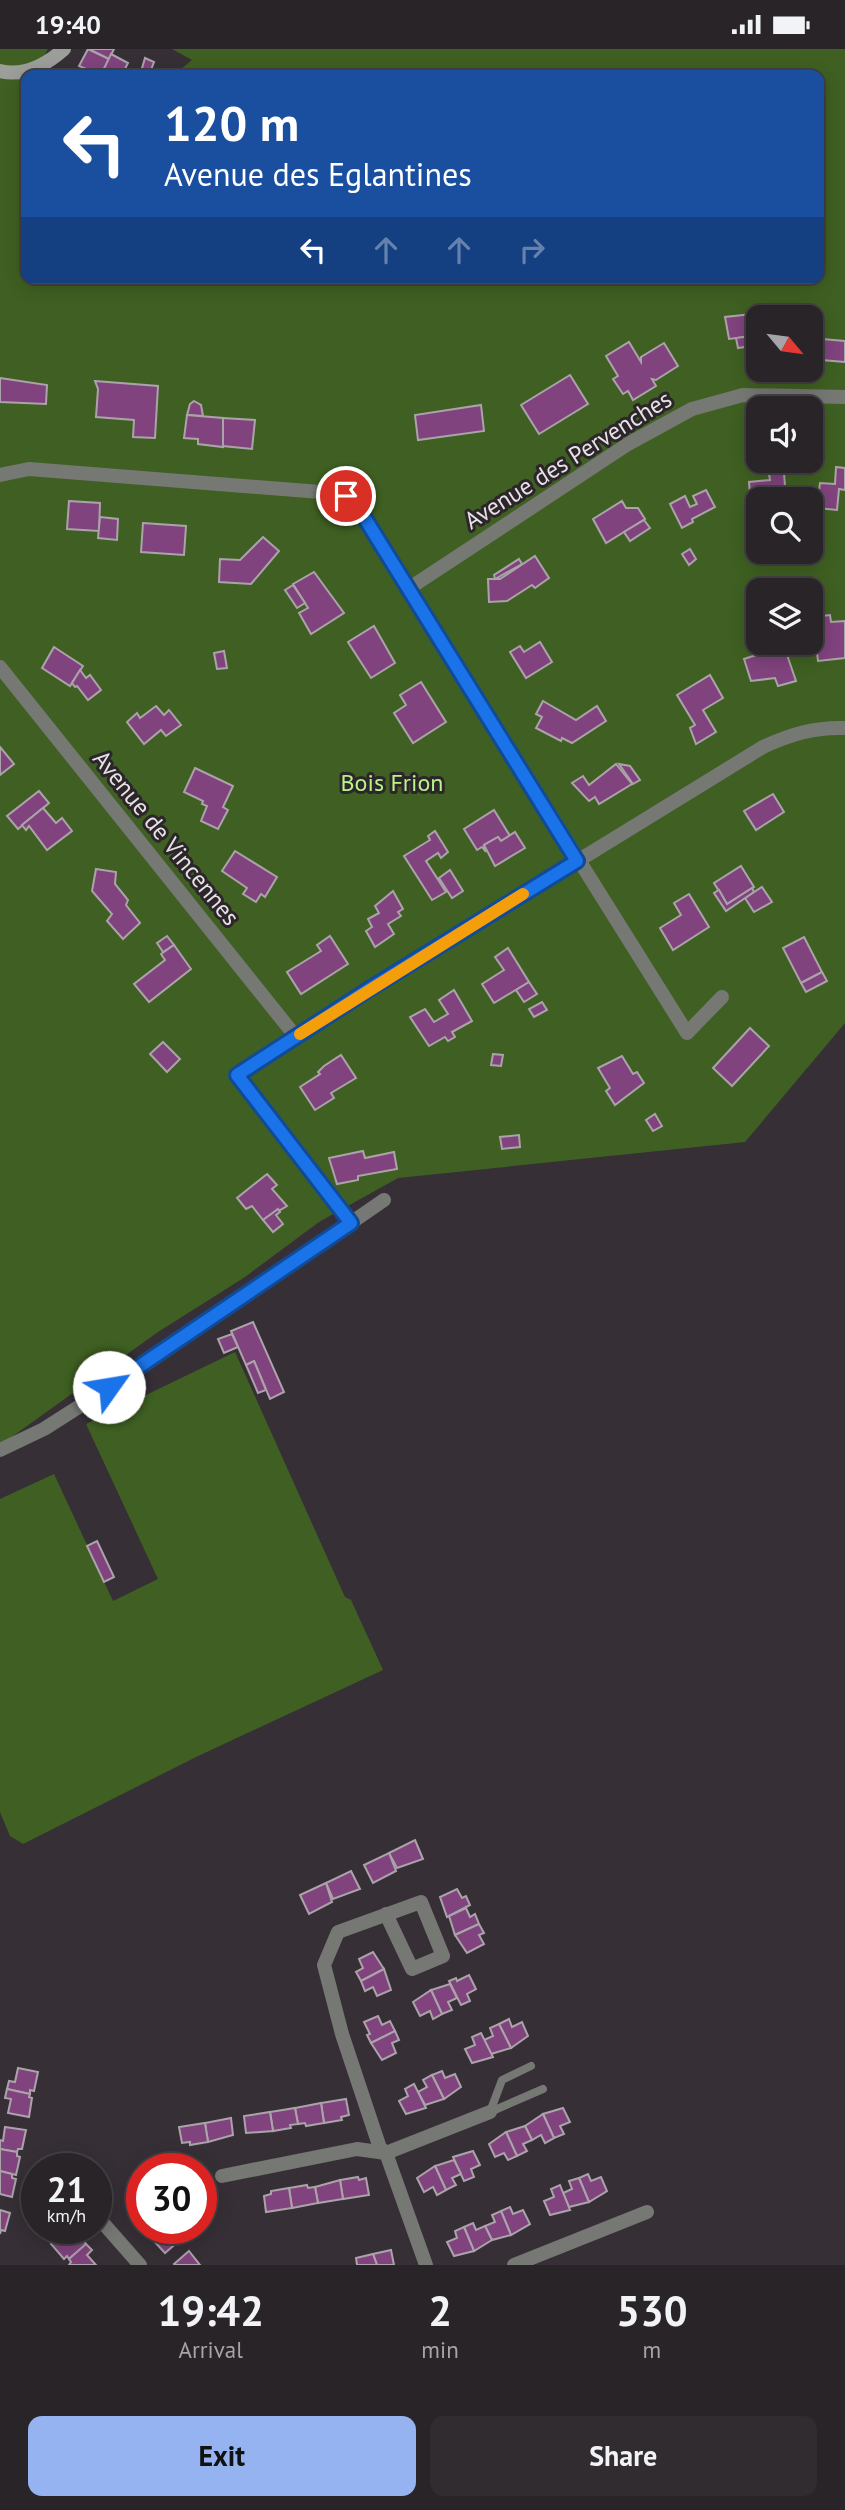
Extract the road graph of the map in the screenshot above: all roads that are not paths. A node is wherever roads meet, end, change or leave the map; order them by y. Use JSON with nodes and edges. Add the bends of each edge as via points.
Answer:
{"nodes":[{"id":1,"x":64,"y":49,"type":"edge"},
{"id":2,"x":28,"y":70,"type":"edge"},
{"id":3,"x":0,"y":71,"type":"edge"},
{"id":4,"x":21,"y":72,"type":"edge"},
{"id":5,"x":845,"y":397,"type":"edge"},
{"id":6,"x":0,"y":475,"type":"edge"},
{"id":7,"x":408,"y":589,"type":"junction"},
{"id":8,"x":0,"y":667,"type":"edge"},
{"id":9,"x":845,"y":728,"type":"edge"},
{"id":10,"x":577,"y":861,"type":"junction"},
{"id":11,"x":722,"y":997,"type":"dead end"},
{"id":12,"x":296,"y":1037,"type":"junction"},
{"id":13,"x":384,"y":1201,"type":"dead end"},
{"id":14,"x":351,"y":1223,"type":"junction"},
{"id":15,"x":0,"y":1450,"type":"edge"},
{"id":16,"x":386,"y":1914,"type":"junction"},
{"id":17,"x":531,"y":2066,"type":"dead end"},
{"id":18,"x":543,"y":2089,"type":"dead end"},
{"id":19,"x":490,"y":2112,"type":"junction"},
{"id":20,"x":386,"y":2153,"type":"junction"},
{"id":21,"x":222,"y":2176,"type":"dead end"},
{"id":22,"x":647,"y":2212,"type":"dead end"},
{"id":23,"x":112,"y":2233,"type":"edge"},
{"id":24,"x":140,"y":2265,"type":"edge"},
{"id":25,"x":426,"y":2265,"type":"edge"},
{"id":26,"x":514,"y":2265,"type":"edge"}],
"edges":[{"from":1,"to":2,"type":"main road"},
{"from":3,"to":4,"type":"main road"},
{"from":5,"to":7,"type":"street","name":"Avenue des Pervenches","via":[[743,395],[692,409],[628,444]]},
{"from":6,"to":7,"type":"street","via":[[29,469],[346,496],[356,504]]},
{"from":7,"to":10,"type":"street"},
{"from":8,"to":12,"type":"street","name":"Avenue de Vincennes"},
{"from":9,"to":10,"type":"street","via":[[814,728],[763,747]]},
{"from":10,"to":11,"type":"street","via":[[687,1033]]},
{"from":10,"to":12,"type":"street"},
{"from":12,"to":14,"type":"street","via":[[237,1075]]},
{"from":13,"to":14,"type":"street"},
{"from":14,"to":15,"type":"street","via":[[152,1360],[44,1429]]},
{"from":16,"to":16,"type":"street","via":[[421,1902],[443,1956],[412,1969]]},
{"from":16,"to":20,"type":"street","via":[[338,1932],[324,1965],[342,2034],[380,2148]]},
{"from":17,"to":19,"type":"lane","via":[[502,2080]]},
{"from":18,"to":19,"type":"lane"},
{"from":19,"to":20,"type":"street"},
{"from":20,"to":21,"type":"street","via":[[357,2149]]},
{"from":20,"to":25,"type":"street"},
{"from":22,"to":26,"type":"street"},
{"from":23,"to":24,"type":"street"}]}
